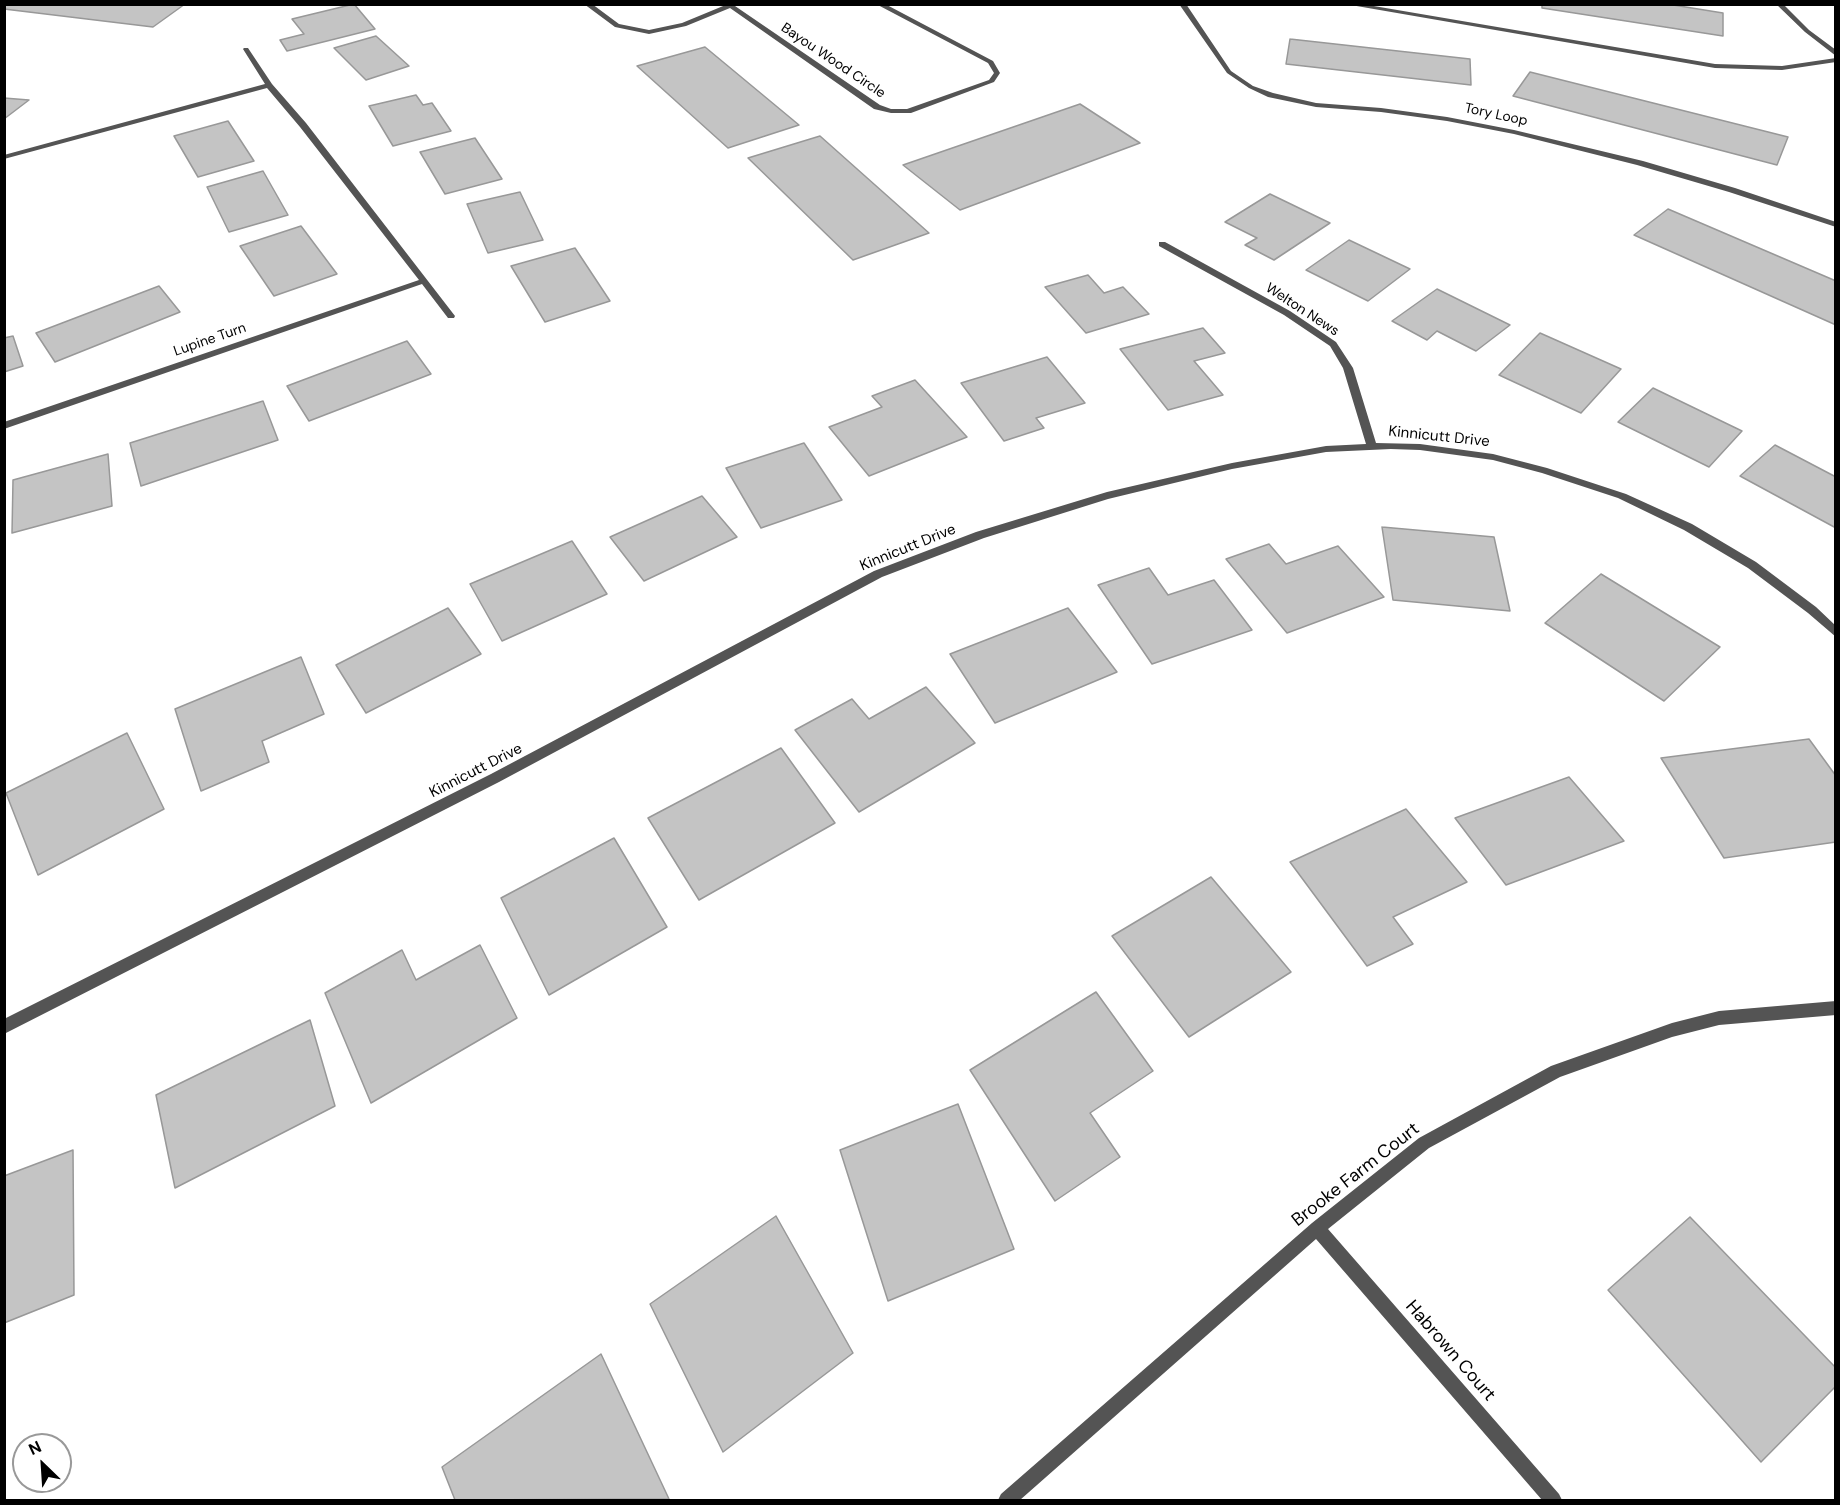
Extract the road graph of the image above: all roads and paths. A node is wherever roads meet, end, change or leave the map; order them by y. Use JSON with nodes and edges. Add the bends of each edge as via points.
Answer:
{"nodes":[{"id":1,"x":879,"y":4,"type":"edge"},
{"id":2,"x":1182,"y":4,"type":"edge"},
{"id":3,"x":1348,"y":4,"type":"edge"},
{"id":4,"x":1779,"y":4,"type":"edge"},
{"id":5,"x":587,"y":5,"type":"edge"},
{"id":6,"x":733,"y":5,"type":"edge"},
{"id":7,"x":246,"y":49,"type":"dead end"},
{"id":8,"x":1836,"y":54,"type":"edge"},
{"id":9,"x":1836,"y":60,"type":"edge"},
{"id":10,"x":268,"y":85,"type":"junction"},
{"id":11,"x":4,"y":157,"type":"edge"},
{"id":12,"x":1836,"y":225,"type":"edge"},
{"id":13,"x":1162,"y":244,"type":"dead end"},
{"id":14,"x":424,"y":281,"type":"junction"},
{"id":15,"x":451,"y":316,"type":"dead end"},
{"id":16,"x":4,"y":426,"type":"edge"},
{"id":17,"x":1372,"y":446,"type":"junction"},
{"id":18,"x":1836,"y":633,"type":"edge"},
{"id":19,"x":1836,"y":1008,"type":"edge"},
{"id":20,"x":4,"y":1027,"type":"edge"},
{"id":21,"x":1317,"y":1228,"type":"junction"},
{"id":22,"x":1007,"y":1500,"type":"edge"},
{"id":23,"x":1553,"y":1500,"type":"edge"}],
"edges":[{"from":1,"to":6,"type":"street","name":"Bayou Wood Circle","via":[[991,62],[996,73],[992,81],[908,111],[877,108]]},
{"from":2,"to":12,"type":"street","name":"Tory Loop","via":[[1229,72],[1271,95],[1316,105],[1425,116],[1514,132],[1698,180]]},
{"from":3,"to":9,"type":"street","via":[[1715,66],[1782,68]]},
{"from":4,"to":8,"type":"street"},
{"from":5,"to":6,"type":"street","via":[[616,26],[649,32],[684,25]]},
{"from":7,"to":10,"type":"street"},
{"from":10,"to":11,"type":"street"},
{"from":10,"to":14,"type":"street"},
{"from":13,"to":17,"type":"street","name":"Welton News","via":[[1287,313],[1333,344],[1348,368]]},
{"from":14,"to":15,"type":"street"},
{"from":14,"to":16,"type":"street","name":"Lupine Turn"},
{"from":17,"to":18,"type":"street","name":"Kinnicutt Drive","via":[[1420,447],[1494,457],[1622,496],[1688,527],[1752,565]]},
{"from":17,"to":20,"type":"street","name":"Kinnicutt Drive","via":[[1326,449],[1240,464],[1107,496],[980,535],[878,574],[495,778]]},
{"from":19,"to":21,"type":"street","name":"Brooke Farm Court","via":[[1719,1018],[1672,1030],[1556,1071],[1424,1143]]},
{"from":21,"to":22,"type":"street","name":"Brooke Farm Court"},
{"from":21,"to":23,"type":"street","name":"Habrown Court"}]}
